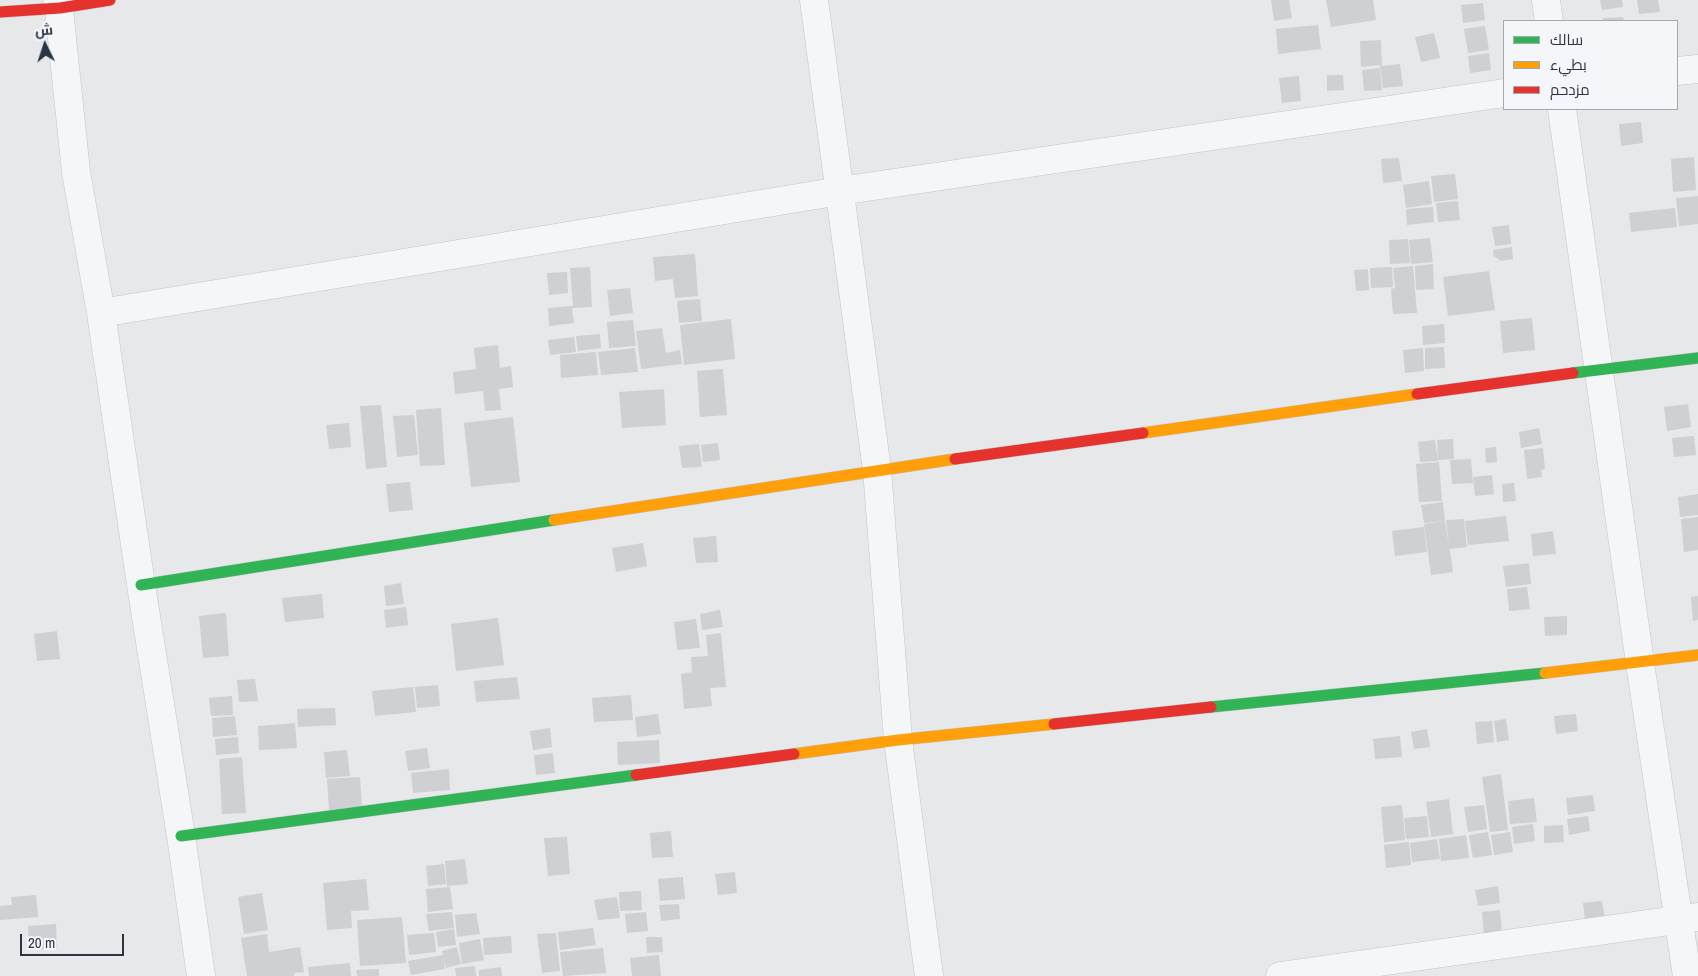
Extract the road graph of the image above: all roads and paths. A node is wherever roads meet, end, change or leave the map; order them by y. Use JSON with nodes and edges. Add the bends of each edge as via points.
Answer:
{"nodes":[{"id":1,"x":110,"y":0,"type":"edge"},
{"id":2,"x":814,"y":0,"type":"edge"},
{"id":3,"x":1546,"y":0,"type":"edge"},
{"id":4,"x":59,"y":4,"type":"edge"},
{"id":5,"x":0,"y":12,"type":"edge"},
{"id":6,"x":1549,"y":20,"type":"edge"},
{"id":7,"x":1698,"y":69,"type":"edge"},
{"id":8,"x":1678,"y":71,"type":"edge"},
{"id":9,"x":1503,"y":93,"type":"edge"},
{"id":10,"x":1562,"y":110,"type":"edge"},
{"id":11,"x":840,"y":191,"type":"junction"},
{"id":12,"x":101,"y":313,"type":"junction"},
{"id":13,"x":1698,"y":358,"type":"edge"},
{"id":14,"x":1598,"y":369,"type":"junction"},
{"id":15,"x":877,"y":470,"type":"junction"},
{"id":16,"x":141,"y":585,"type":"junction"},
{"id":17,"x":1698,"y":655,"type":"edge"},
{"id":18,"x":1640,"y":662,"type":"junction"},
{"id":19,"x":898,"y":740,"type":"junction"},
{"id":20,"x":181,"y":836,"type":"junction"},
{"id":21,"x":1689,"y":918,"type":"edge"},
{"id":22,"x":201,"y":976,"type":"edge"},
{"id":23,"x":929,"y":976,"type":"edge"},
{"id":24,"x":1280,"y":976,"type":"edge"},
{"id":25,"x":1687,"y":976,"type":"edge"}],
"edges":[{"from":1,"to":4,"type":"street"},
{"from":2,"to":11,"type":"street"},
{"from":3,"to":6,"type":"street"},
{"from":4,"to":5,"type":"street"},
{"from":4,"to":12,"type":"street","via":[[76,172]]},
{"from":7,"to":8,"type":"street"},
{"from":9,"to":11,"type":"street"},
{"from":10,"to":14,"type":"street"},
{"from":11,"to":12,"type":"street"},
{"from":11,"to":15,"type":"street"},
{"from":12,"to":16,"type":"street"},
{"from":13,"to":14,"type":"street"},
{"from":14,"to":15,"type":"street"},
{"from":14,"to":18,"type":"street"},
{"from":15,"to":16,"type":"street"},
{"from":15,"to":19,"type":"street"},
{"from":16,"to":20,"type":"street"},
{"from":17,"to":18,"type":"street"},
{"from":18,"to":19,"type":"street"},
{"from":18,"to":21,"type":"street"},
{"from":19,"to":20,"type":"street"},
{"from":19,"to":23,"type":"street"},
{"from":20,"to":22,"type":"street"},
{"from":21,"to":24,"type":"street"},
{"from":21,"to":25,"type":"street"}]}
